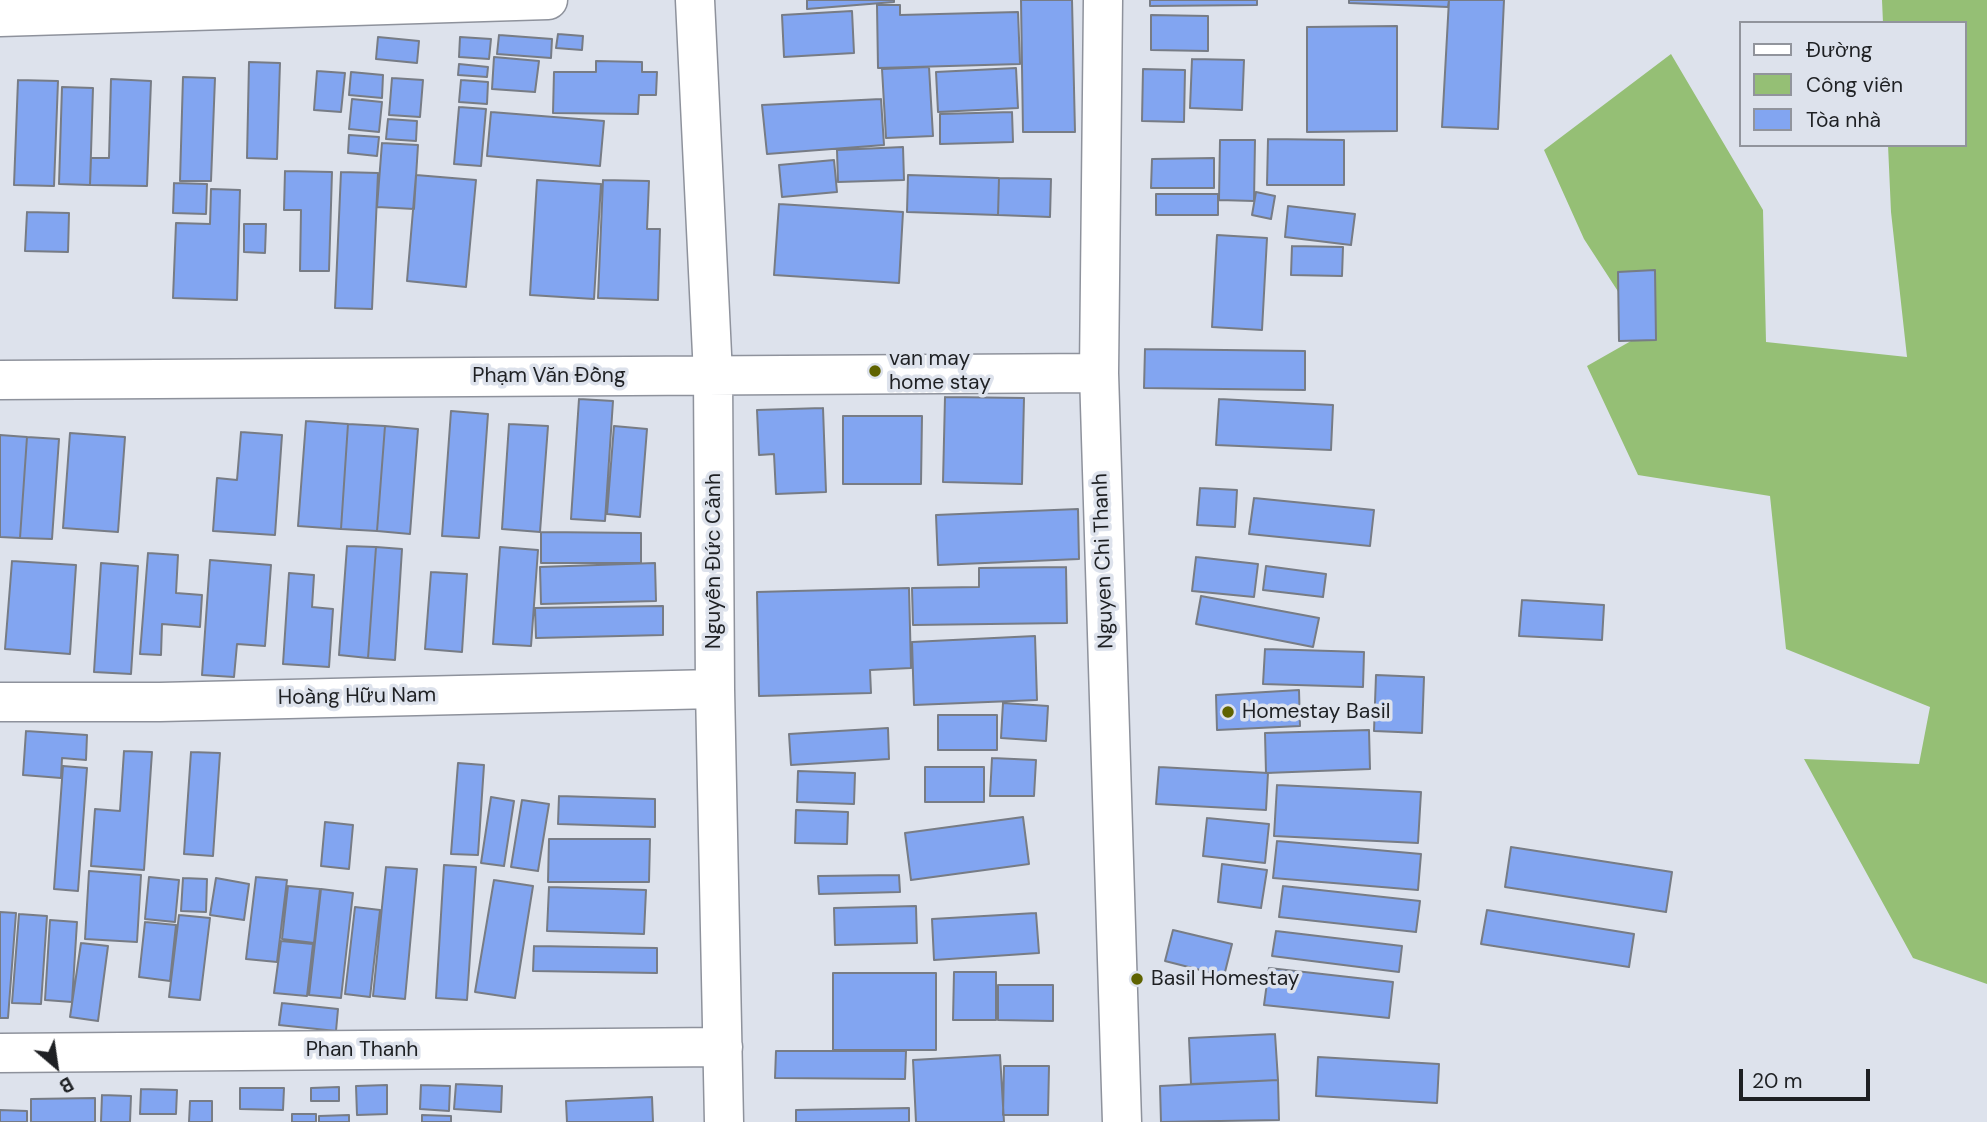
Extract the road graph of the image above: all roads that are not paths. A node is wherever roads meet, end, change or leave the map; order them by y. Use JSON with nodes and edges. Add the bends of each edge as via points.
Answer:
{"nodes":[{"id":1,"x":548,"y":0,"type":"edge"},
{"id":2,"x":695,"y":0,"type":"edge"},
{"id":3,"x":1103,"y":0,"type":"edge"},
{"id":4,"x":0,"y":17,"type":"edge"},
{"id":5,"x":1099,"y":373,"type":"junction"},
{"id":6,"x":713,"y":375,"type":"junction"},
{"id":7,"x":0,"y":380,"type":"edge"},
{"id":8,"x":715,"y":689,"type":"junction"},
{"id":9,"x":0,"y":702,"type":"edge"},
{"id":10,"x":723,"y":1047,"type":"junction"},
{"id":11,"x":0,"y":1053,"type":"edge"},
{"id":12,"x":723,"y":1122,"type":"edge"},
{"id":13,"x":1122,"y":1122,"type":"edge"}],
"edges":[{"from":1,"to":4,"type":"street"},
{"from":2,"to":6,"type":"street","name":"Nguyễn Đức Cảnh"},
{"from":3,"to":5,"type":"street","name":"Nguyen Chi Thanh"},
{"from":5,"to":6,"type":"street","name":"Phạm Văn Đồng"},
{"from":5,"to":13,"type":"street","name":"Nguyen Chi Thanh"},
{"from":6,"to":7,"type":"street","name":"Phạm Văn Đồng"},
{"from":6,"to":8,"type":"street","name":"Nguyễn Đức Cảnh"},
{"from":8,"to":9,"type":"street","name":"Hoàng Hữu Nam"},
{"from":8,"to":10,"type":"street","name":"Nguyễn Đức Cảnh"},
{"from":10,"to":11,"type":"street","name":"Phan Thanh"},
{"from":10,"to":12,"type":"street","name":"Nguyễn Đức Cảnh"}]}
